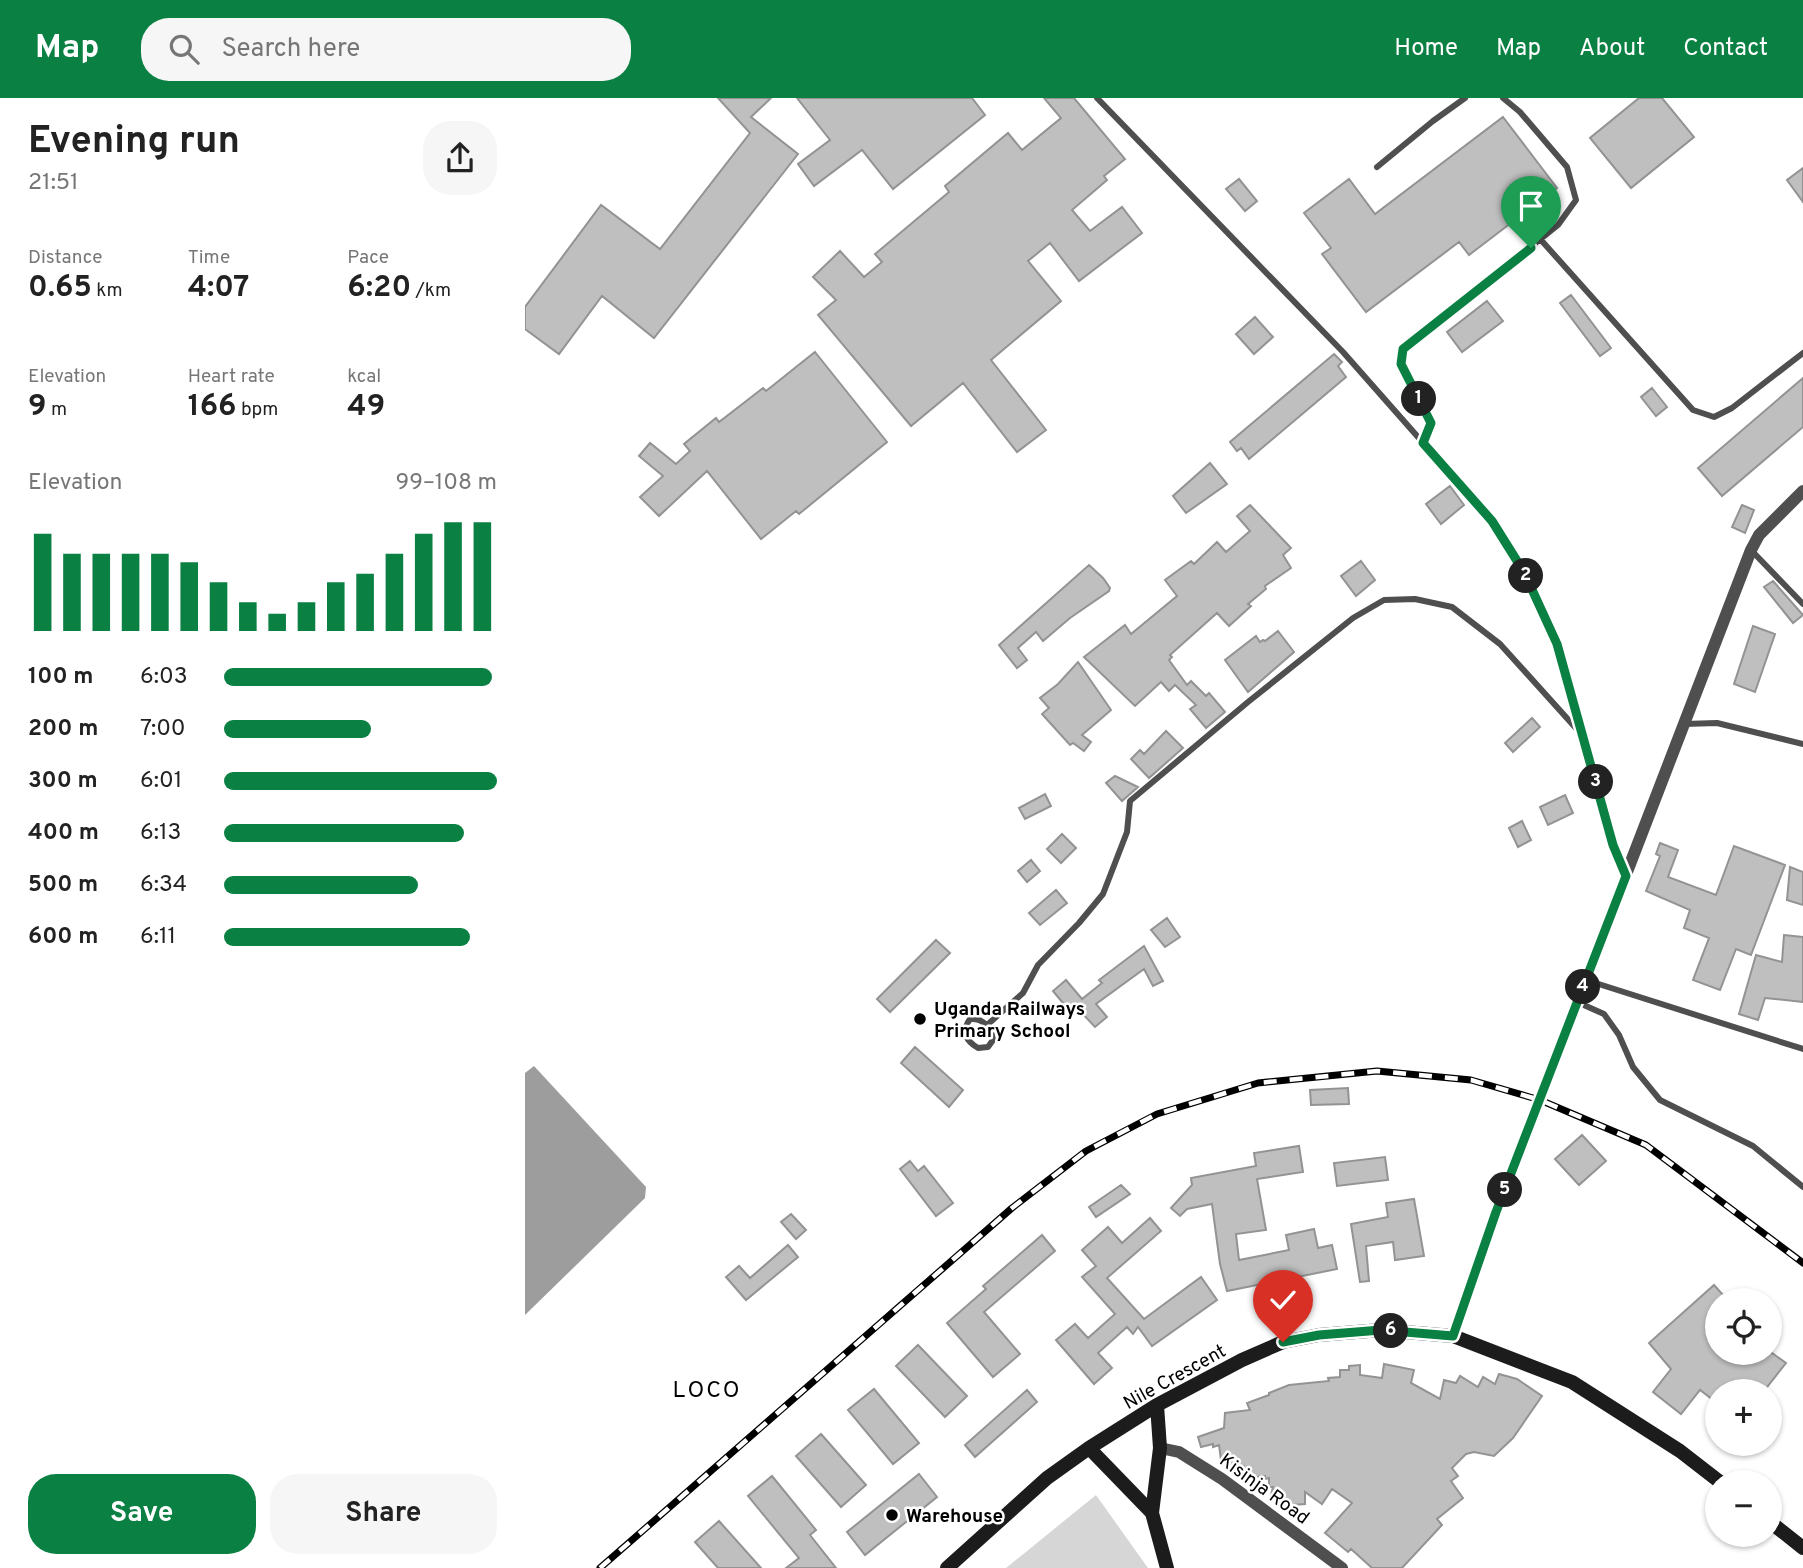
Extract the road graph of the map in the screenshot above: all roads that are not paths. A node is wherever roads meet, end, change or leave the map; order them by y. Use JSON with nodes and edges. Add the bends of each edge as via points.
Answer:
{"nodes":[{"id":1,"x":1097,"y":98,"type":"edge"},
{"id":2,"x":1465,"y":98,"type":"edge"},
{"id":3,"x":1503,"y":98,"type":"edge"},
{"id":4,"x":1377,"y":167,"type":"dead end"},
{"id":5,"x":1541,"y":240,"type":"junction"},
{"id":6,"x":1803,"y":353,"type":"edge"},
{"id":7,"x":1423,"y":443,"type":"junction"},
{"id":8,"x":1803,"y":491,"type":"edge"},
{"id":9,"x":1751,"y":550,"type":"junction"},
{"id":10,"x":1803,"y":604,"type":"edge"},
{"id":11,"x":1685,"y":724,"type":"junction"},
{"id":12,"x":1585,"y":738,"type":"junction"},
{"id":13,"x":1803,"y":744,"type":"edge"},
{"id":14,"x":1626,"y":876,"type":"junction"},
{"id":15,"x":1586,"y":980,"type":"junction"},
{"id":16,"x":1577,"y":1002,"type":"junction"},
{"id":17,"x":988,"y":1025,"type":"junction"},
{"id":18,"x":1803,"y":1049,"type":"edge"},
{"id":19,"x":1803,"y":1187,"type":"edge"},
{"id":20,"x":1453,"y":1336,"type":"junction"},
{"id":21,"x":1157,"y":1405,"type":"junction"},
{"id":22,"x":1089,"y":1448,"type":"junction"},
{"id":23,"x":1160,"y":1448,"type":"junction"},
{"id":24,"x":1705,"y":1470,"type":"edge"},
{"id":25,"x":1152,"y":1513,"type":"junction"},
{"id":26,"x":1782,"y":1531,"type":"edge"},
{"id":27,"x":1803,"y":1548,"type":"edge"},
{"id":28,"x":947,"y":1568,"type":"edge"},
{"id":29,"x":1167,"y":1568,"type":"edge"},
{"id":30,"x":1342,"y":1568,"type":"edge"}],
"edges":[{"from":1,"to":7,"type":"lane","via":[[1273,277]]},
{"from":2,"to":4,"type":"lane"},
{"from":3,"to":5,"type":"lane","via":[[1567,167],[1576,200],[1559,225]]},
{"from":5,"to":6,"type":"lane","via":[[1693,410],[1714,417],[1732,408]]},
{"from":5,"to":7,"type":"lane","via":[[1403,349],[1401,364],[1431,423]]},
{"from":7,"to":12,"type":"lane","via":[[1492,521],[1524,572],[1557,644]]},
{"from":8,"to":9,"type":"street"},
{"from":9,"to":10,"type":"lane"},
{"from":9,"to":11,"type":"street"},
{"from":11,"to":13,"type":"lane","via":[[1717,723]]},
{"from":11,"to":14,"type":"street"},
{"from":12,"to":14,"type":"lane","via":[[1613,845]]},
{"from":12,"to":17,"type":"lane","via":[[1500,644],[1452,607],[1415,599],[1384,600],[1353,618],[1130,801],[1127,832],[1103,894],[1038,965],[1023,993]]},
{"from":14,"to":15,"type":"street"},
{"from":15,"to":16,"type":"street"},
{"from":15,"to":18,"type":"lane"},
{"from":16,"to":19,"type":"lane","via":[[1604,1014],[1633,1067],[1660,1100],[1753,1146]]},
{"from":16,"to":20,"type":"street"},
{"from":17,"to":17,"type":"lane","via":[[970,1019],[965,1034],[968,1042],[988,1047],[993,1040]]},
{"from":20,"to":21,"type":"street","name":"Nile Crescent","via":[[1381,1330],[1283,1342]]},
{"from":20,"to":24,"type":"street","name":"Nile Crescent","via":[[1572,1382]]},
{"from":21,"to":22,"type":"street","name":"Nile Crescent"},
{"from":21,"to":23,"type":"street"},
{"from":22,"to":25,"type":"street"},
{"from":22,"to":28,"type":"street","name":"Nile Crescent","via":[[1047,1478]]},
{"from":23,"to":25,"type":"street"},
{"from":23,"to":30,"type":"street","name":"Kisinja Road","via":[[1179,1452],[1222,1479]]},
{"from":25,"to":29,"type":"street"},
{"from":26,"to":27,"type":"street"}]}
